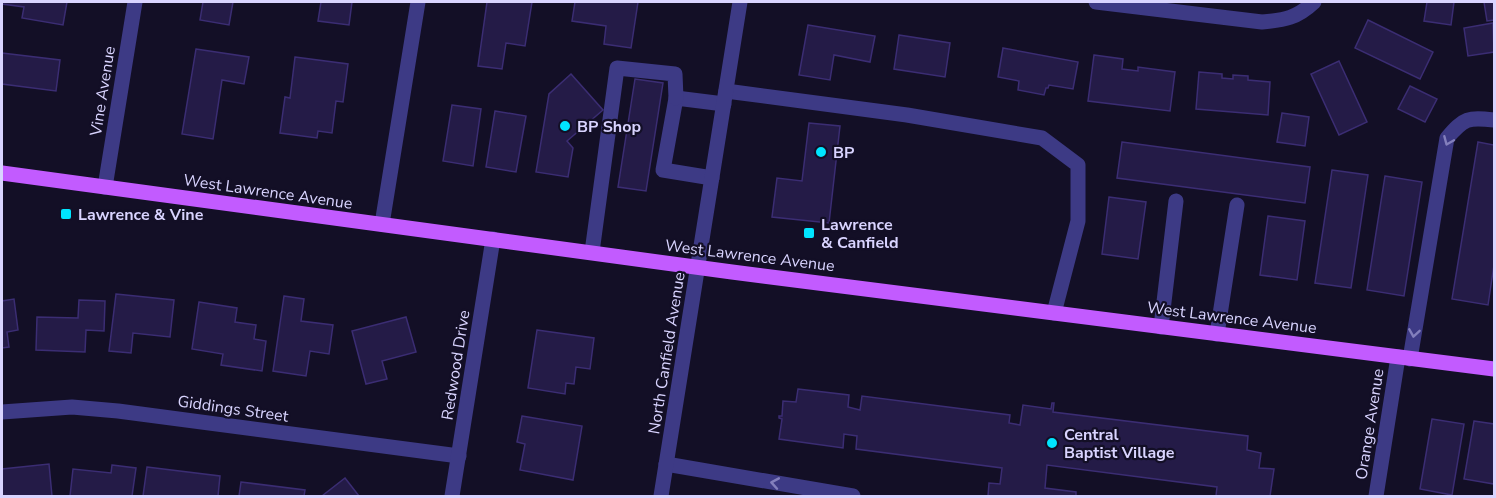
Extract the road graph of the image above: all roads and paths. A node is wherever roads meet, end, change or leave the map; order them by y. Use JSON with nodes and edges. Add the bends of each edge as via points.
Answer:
{"nodes":[{"id":1,"x":135,"y":2,"type":"edge"},
{"id":2,"x":418,"y":2,"type":"edge"},
{"id":3,"x":740,"y":2,"type":"edge"},
{"id":4,"x":1096,"y":2,"type":"edge"},
{"id":5,"x":1309,"y":6,"type":"edge"},
{"id":6,"x":676,"y":98,"type":"junction"},
{"id":7,"x":725,"y":98,"type":"junction"},
{"id":8,"x":1494,"y":120,"type":"edge"},
{"id":9,"x":2,"y":173,"type":"edge"},
{"id":10,"x":712,"y":178,"type":"junction"},
{"id":11,"x":105,"y":187,"type":"junction"},
{"id":12,"x":1176,"y":201,"type":"dead end"},
{"id":13,"x":1236,"y":205,"type":"dead end"},
{"id":14,"x":382,"y":224,"type":"junction"},
{"id":15,"x":493,"y":239,"type":"junction"},
{"id":16,"x":592,"y":252,"type":"junction"},
{"id":17,"x":698,"y":267,"type":"junction"},
{"id":18,"x":1054,"y":313,"type":"junction"},
{"id":19,"x":1161,"y":327,"type":"junction"},
{"id":20,"x":1217,"y":334,"type":"junction"},
{"id":21,"x":1404,"y":358,"type":"junction"},
{"id":22,"x":1494,"y":369,"type":"edge"},
{"id":23,"x":2,"y":412,"type":"edge"},
{"id":24,"x":459,"y":456,"type":"junction"},
{"id":25,"x":666,"y":464,"type":"junction"},
{"id":26,"x":452,"y":496,"type":"edge"},
{"id":27,"x":661,"y":496,"type":"edge"},
{"id":28,"x":853,"y":496,"type":"edge"},
{"id":29,"x":1376,"y":496,"type":"edge"}],
"edges":[{"from":1,"to":11,"type":"street","name":"Vine Avenue"},
{"from":2,"to":14,"type":"street"},
{"from":3,"to":7,"type":"street","name":"North Canfield Avenue"},
{"from":4,"to":5,"type":"street","via":[[1262,22],[1287,20]]},
{"from":6,"to":7,"type":"street"},
{"from":6,"to":10,"type":"street","via":[[663,170]]},
{"from":6,"to":16,"type":"street","via":[[675,74],[617,68]]},
{"from":7,"to":10,"type":"street","name":"North Canfield Avenue"},
{"from":7,"to":18,"type":"street","via":[[906,115],[1041,138],[1078,165],[1078,221]]},
{"from":8,"to":21,"type":"street","name":"Orange Avenue","one_way":true,"via":[[1460,122],[1446,138]]},
{"from":9,"to":11,"type":"main road","name":"West Lawrence Avenue"},
{"from":10,"to":17,"type":"street","name":"North Canfield Avenue"},
{"from":11,"to":14,"type":"main road","name":"West Lawrence Avenue"},
{"from":12,"to":19,"type":"street"},
{"from":13,"to":20,"type":"street"},
{"from":14,"to":15,"type":"main road","name":"West Lawrence Avenue"},
{"from":15,"to":16,"type":"main road","name":"West Lawrence Avenue"},
{"from":15,"to":24,"type":"street","name":"Redwood Drive"},
{"from":16,"to":17,"type":"main road","name":"West Lawrence Avenue"},
{"from":17,"to":18,"type":"main road","name":"West Lawrence Avenue"},
{"from":17,"to":25,"type":"street","name":"North Canfield Avenue"},
{"from":18,"to":19,"type":"main road","name":"West Lawrence Avenue"},
{"from":19,"to":20,"type":"main road","name":"West Lawrence Avenue"},
{"from":20,"to":21,"type":"main road","name":"West Lawrence Avenue"},
{"from":21,"to":22,"type":"main road","name":"West Lawrence Avenue"},
{"from":21,"to":29,"type":"street","name":"Orange Avenue"},
{"from":23,"to":24,"type":"street","name":"Giddings Street","via":[[72,407],[118,411]]},
{"from":24,"to":26,"type":"street","name":"Redwood Drive"},
{"from":25,"to":27,"type":"street","name":"North Canfield Avenue"},
{"from":28,"to":25,"type":"street","one_way":true}]}
